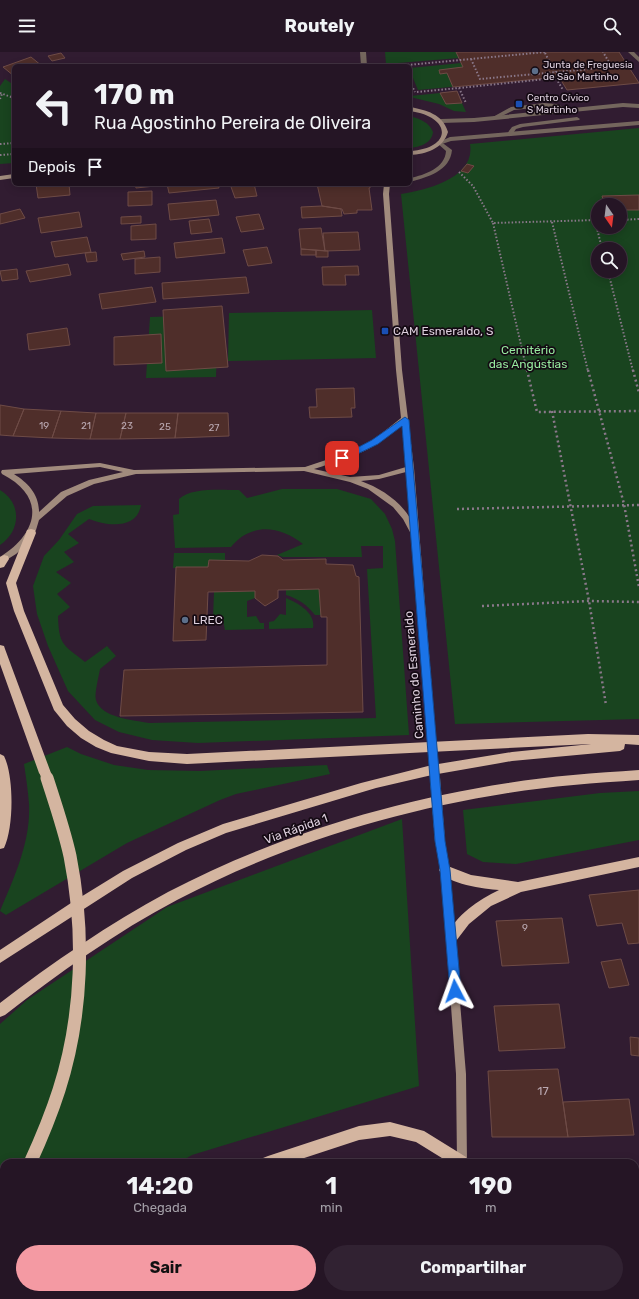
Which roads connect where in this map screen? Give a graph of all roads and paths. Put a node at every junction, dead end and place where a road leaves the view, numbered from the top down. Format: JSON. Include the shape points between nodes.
{"nodes":[{"id":1,"x":363,"y":52,"type":"edge"},
{"id":2,"x":545,"y":52,"type":"edge"},
{"id":3,"x":603,"y":52,"type":"edge"},
{"id":4,"x":630,"y":52,"type":"edge"},
{"id":5,"x":471,"y":59,"type":"junction"},
{"id":6,"x":639,"y":60,"type":"edge"},
{"id":7,"x":364,"y":64,"type":"edge"},
{"id":8,"x":412,"y":65,"type":"edge"},
{"id":9,"x":555,"y":72,"type":"junction"},
{"id":10,"x":412,"y":86,"type":"edge"},
{"id":11,"x":459,"y":88,"type":"junction"},
{"id":12,"x":564,"y":91,"type":"dead end"},
{"id":13,"x":415,"y":92,"type":"junction"},
{"id":14,"x":412,"y":93,"type":"edge"},
{"id":15,"x":1,"y":94,"type":"edge"},
{"id":16,"x":12,"y":97,"type":"edge"},
{"id":17,"x":0,"y":99,"type":"edge"},
{"id":18,"x":639,"y":106,"type":"edge"},
{"id":19,"x":468,"y":108,"type":"dead end"},
{"id":20,"x":412,"y":110,"type":"edge"},
{"id":21,"x":571,"y":111,"type":"junction"},
{"id":22,"x":494,"y":118,"type":"junction"},
{"id":23,"x":577,"y":119,"type":"dead end"},
{"id":24,"x":441,"y":121,"type":"junction"},
{"id":25,"x":638,"y":123,"type":"edge"},
{"id":26,"x":509,"y":135,"type":"junction"},
{"id":27,"x":441,"y":142,"type":"junction"},
{"id":28,"x":12,"y":143,"type":"edge"},
{"id":29,"x":0,"y":144,"type":"edge"},
{"id":30,"x":412,"y":153,"type":"edge"},
{"id":31,"x":12,"y":154,"type":"edge"},
{"id":32,"x":0,"y":155,"type":"edge"},
{"id":33,"x":453,"y":170,"type":"dead end"},
{"id":34,"x":12,"y":176,"type":"edge"},
{"id":35,"x":0,"y":178,"type":"edge"},
{"id":36,"x":412,"y":179,"type":"edge"},
{"id":37,"x":388,"y":186,"type":"edge"},
{"id":38,"x":639,"y":219,"type":"edge"},
{"id":39,"x":591,"y":220,"type":"edge"},
{"id":40,"x":627,"y":220,"type":"edge"},
{"id":41,"x":552,"y":222,"type":"junction"},
{"id":42,"x":493,"y":223,"type":"junction"},
{"id":43,"x":610,"y":278,"type":"edge"},
{"id":44,"x":639,"y":393,"type":"edge"},
{"id":45,"x":639,"y":410,"type":"edge"},
{"id":46,"x":598,"y":411,"type":"junction"},
{"id":47,"x":552,"y":412,"type":"junction"},
{"id":48,"x":405,"y":420,"type":"junction"},
{"id":49,"x":410,"y":468,"type":"junction"},
{"id":50,"x":304,"y":469,"type":"junction"},
{"id":51,"x":3,"y":471,"type":"edge"},
{"id":52,"x":136,"y":472,"type":"junction"},
{"id":53,"x":351,"y":480,"type":"junction"},
{"id":54,"x":624,"y":504,"type":"junction"},
{"id":55,"x":639,"y":505,"type":"edge"},
{"id":56,"x":571,"y":506,"type":"junction"},
{"id":57,"x":457,"y":509,"type":"dead end"},
{"id":58,"x":37,"y":518,"type":"junction"},
{"id":59,"x":31,"y":533,"type":"junction"},
{"id":60,"x":416,"y":536,"type":"junction"},
{"id":61,"x":1,"y":561,"type":"edge"},
{"id":62,"x":639,"y":588,"type":"edge"},
{"id":63,"x":589,"y":601,"type":"junction"},
{"id":64,"x":639,"y":602,"type":"edge"},
{"id":65,"x":482,"y":606,"type":"dead end"},
{"id":66,"x":0,"y":649,"type":"edge"},
{"id":67,"x":606,"y":705,"type":"dead end"},
{"id":68,"x":639,"y":740,"type":"edge"},
{"id":69,"x":639,"y":745,"type":"edge"},
{"id":70,"x":0,"y":759,"type":"edge"},
{"id":71,"x":639,"y":775,"type":"edge"},
{"id":72,"x":0,"y":844,"type":"edge"},
{"id":73,"x":639,"y":862,"type":"edge"},
{"id":74,"x":445,"y":870,"type":"junction"},
{"id":75,"x":519,"y":887,"type":"junction"},
{"id":76,"x":452,"y":937,"type":"junction"},
{"id":77,"x":0,"y":957,"type":"edge"},
{"id":78,"x":0,"y":1011,"type":"edge"},
{"id":79,"x":32,"y":1159,"type":"edge"},
{"id":80,"x":280,"y":1159,"type":"edge"},
{"id":81,"x":456,"y":1159,"type":"edge"},
{"id":82,"x":462,"y":1159,"type":"edge"}],
"edges":[{"from":1,"to":7,"type":"street"},
{"from":2,"to":5,"type":"path"},
{"from":2,"to":9,"type":"path"},
{"from":3,"to":9,"type":"path","via":[[612,67]]},
{"from":4,"to":6,"type":"street"},
{"from":5,"to":8,"type":"path"},
{"from":5,"to":9,"type":"path","via":[[480,79]]},
{"from":10,"to":13,"type":"path"},
{"from":11,"to":12,"type":"path","via":[[556,78]]},
{"from":11,"to":13,"type":"path"},
{"from":11,"to":19,"type":"path"},
{"from":13,"to":14,"type":"path"},
{"from":15,"to":16,"type":"path"},
{"from":15,"to":17,"type":"path"},
{"from":18,"to":21,"type":"street","via":[[623,105]]},
{"from":20,"to":24,"type":"main road","via":[[429,114]]},
{"from":21,"to":22,"type":"street"},
{"from":21,"to":22,"type":"street","via":[[554,105],[544,105],[514,108]]},
{"from":22,"to":24,"type":"street"},
{"from":23,"to":26,"type":"street","via":[[522,125],[514,128]]},
{"from":24,"to":27,"type":"main road","via":[[445,132]]},
{"from":25,"to":26,"type":"street"},
{"from":26,"to":27,"type":"street","via":[[450,139]]},
{"from":27,"to":30,"type":"main road","via":[[428,150]]},
{"from":27,"to":36,"type":"street","via":[[449,150],[447,159],[427,175]]},
{"from":28,"to":29,"type":"path"},
{"from":31,"to":32,"type":"path"},
{"from":33,"to":42,"type":"path","via":[[459,172],[473,186]]},
{"from":34,"to":35,"type":"main road"},
{"from":37,"to":48,"type":"main road","name":"Caminho do Esmeraldo","via":[[386,194]]},
{"from":38,"to":40,"type":"path"},
{"from":39,"to":41,"type":"path"},
{"from":41,"to":42,"type":"path"},
{"from":41,"to":46,"type":"path"},
{"from":42,"to":47,"type":"path","via":[[537,412]]},
{"from":43,"to":44,"type":"path"},
{"from":45,"to":46,"type":"path"},
{"from":46,"to":47,"type":"path"},
{"from":46,"to":54,"type":"path"},
{"from":47,"to":56,"type":"path"},
{"from":48,"to":49,"type":"main road","name":"Caminho do Esmeraldo"},
{"from":48,"to":50,"type":"main road","via":[[358,451]]},
{"from":49,"to":53,"type":"main road","via":[[379,477]]},
{"from":49,"to":60,"type":"main road","name":"Caminho do Esmeraldo"},
{"from":50,"to":52,"type":"main road"},
{"from":50,"to":53,"type":"main road"},
{"from":51,"to":52,"type":"main road","via":[[100,465]]},
{"from":51,"to":58,"type":"main road","via":[[14,476],[28,488],[36,502]]},
{"from":52,"to":58,"type":"main road","via":[[92,482],[64,494]]},
{"from":53,"to":60,"type":"main road","via":[[371,487],[396,505]]},
{"from":54,"to":55,"type":"path"},
{"from":54,"to":56,"type":"path"},
{"from":54,"to":62,"type":"path"},
{"from":56,"to":57,"type":"path"},
{"from":56,"to":63,"type":"path"},
{"from":58,"to":59,"type":"main road"},
{"from":59,"to":61,"type":"main road","via":[[20,547]]},
{"from":59,"to":68,"type":"highway","via":[[11,583],[19,611],[58,707],[80,732],[113,749],[131,755],[188,759],[505,742]]},
{"from":60,"to":74,"type":"main road","name":"Caminho do Esmeraldo","bridge":true,"via":[[440,841]]},
{"from":63,"to":64,"type":"path"},
{"from":63,"to":65,"type":"path"},
{"from":63,"to":67,"type":"path"},
{"from":66,"to":79,"type":"highway","bridge":true,"via":[[45,773],[70,856],[79,918],[80,976],[77,1015],[58,1096]]},
{"from":69,"to":77,"type":"highway","name":"Via Rápida 1","via":[[542,753],[406,775],[227,827],[140,867]]},
{"from":70,"to":72,"type":"highway","via":[[5,790]]},
{"from":71,"to":78,"type":"highway","name":"Via Rápida 1","via":[[515,787],[443,800],[380,815],[325,832],[217,875],[163,901],[98,941]]},
{"from":73,"to":75,"type":"highway"},
{"from":74,"to":75,"type":"highway","via":[[455,877]]},
{"from":74,"to":76,"type":"main road","name":"Caminho do Esmeraldo"},
{"from":75,"to":76,"type":"highway","via":[[486,902],[465,920]]},
{"from":76,"to":82,"type":"main road","name":"Caminho do Esmeraldo","via":[[461,1074]]},
{"from":80,"to":81,"type":"highway","via":[[359,1133],[390,1129],[419,1136]]}]}
